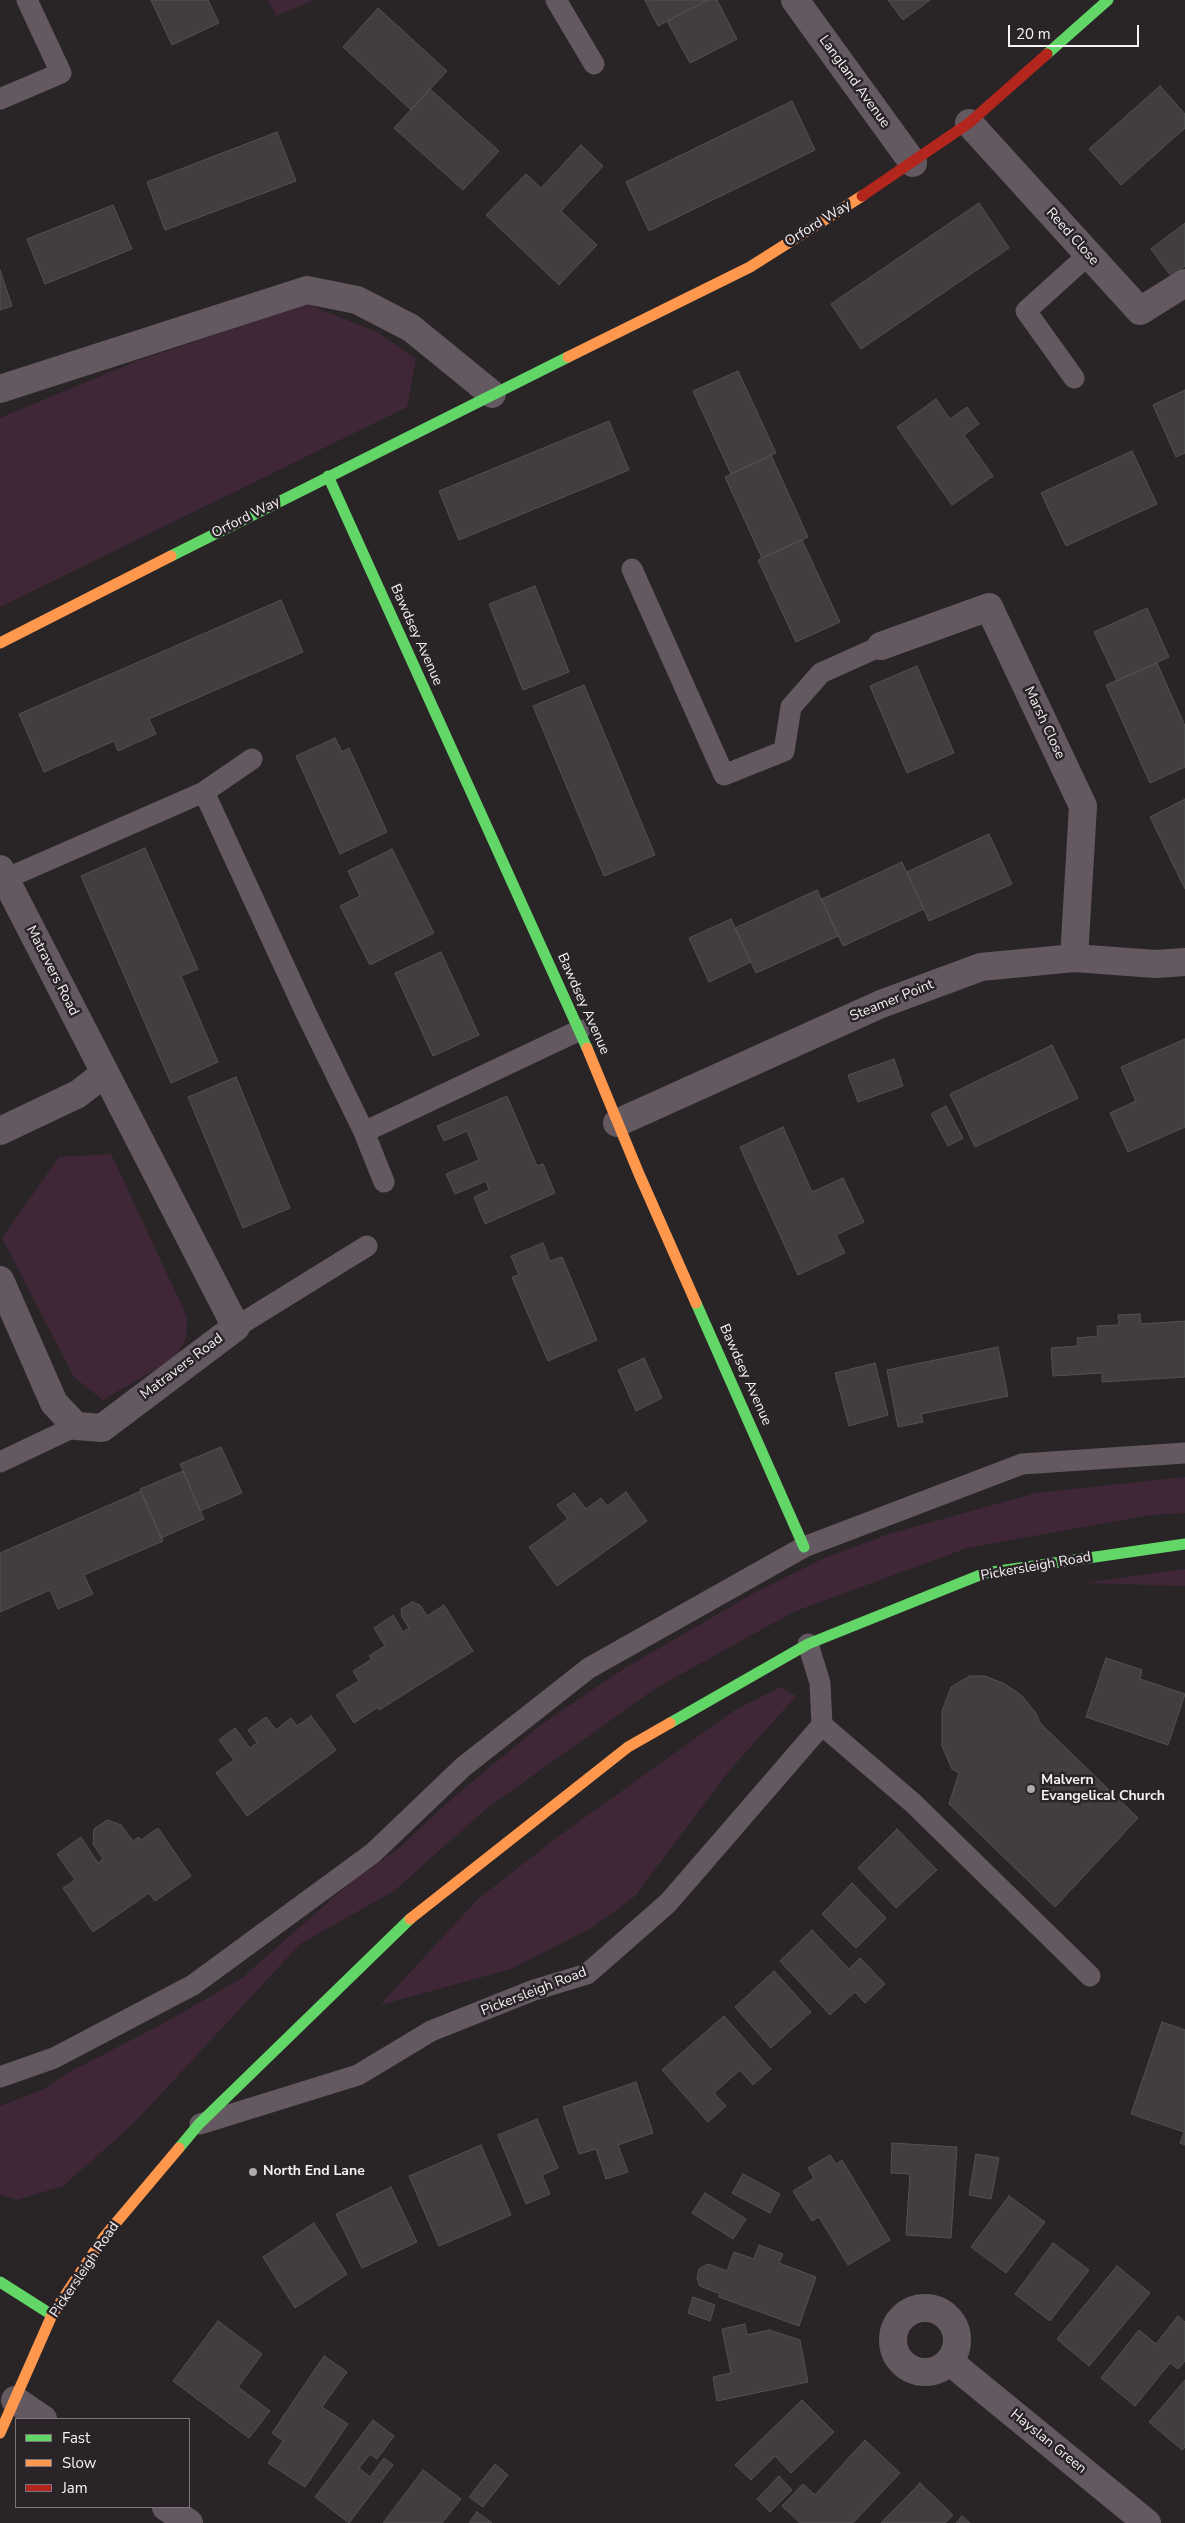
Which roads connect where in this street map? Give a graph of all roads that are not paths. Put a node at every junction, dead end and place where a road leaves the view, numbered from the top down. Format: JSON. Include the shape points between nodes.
{"nodes":[{"id":1,"x":27,"y":0,"type":"edge"},
{"id":2,"x":556,"y":0,"type":"edge"},
{"id":3,"x":795,"y":0,"type":"edge"},
{"id":4,"x":1108,"y":0,"type":"edge"},
{"id":5,"x":594,"y":64,"type":"dead end"},
{"id":6,"x":0,"y":99,"type":"edge"},
{"id":7,"x":969,"y":123,"type":"junction"},
{"id":8,"x":913,"y":163,"type":"junction"},
{"id":9,"x":1088,"y":255,"type":"junction"},
{"id":10,"x":1185,"y":283,"type":"edge"},
{"id":11,"x":1074,"y":378,"type":"dead end"},
{"id":12,"x":0,"y":389,"type":"edge"},
{"id":13,"x":492,"y":394,"type":"junction"},
{"id":14,"x":328,"y":476,"type":"junction"},
{"id":15,"x":632,"y":570,"type":"dead end"},
{"id":16,"x":0,"y":643,"type":"edge"},
{"id":17,"x":881,"y":646,"type":"joint"},
{"id":18,"x":252,"y":759,"type":"dead end"},
{"id":19,"x":204,"y":792,"type":"junction"},
{"id":20,"x":3,"y":874,"type":"edge"},
{"id":21,"x":1074,"y":958,"type":"junction"},
{"id":22,"x":1185,"y":962,"type":"edge"},
{"id":23,"x":580,"y":1030,"type":"junction"},
{"id":24,"x":105,"y":1073,"type":"junction"},
{"id":25,"x":617,"y":1123,"type":"junction"},
{"id":26,"x":0,"y":1131,"type":"edge"},
{"id":27,"x":364,"y":1132,"type":"junction"},
{"id":28,"x":384,"y":1182,"type":"dead end"},
{"id":29,"x":367,"y":1246,"type":"dead end"},
{"id":30,"x":0,"y":1280,"type":"edge"},
{"id":31,"x":236,"y":1327,"type":"junction"},
{"id":32,"x":76,"y":1426,"type":"junction"},
{"id":33,"x":1185,"y":1453,"type":"edge"},
{"id":34,"x":0,"y":1462,"type":"edge"},
{"id":35,"x":1185,"y":1544,"type":"edge"},
{"id":36,"x":804,"y":1546,"type":"junction"},
{"id":37,"x":808,"y":1644,"type":"junction"},
{"id":38,"x":822,"y":1725,"type":"junction"},
{"id":39,"x":1090,"y":1976,"type":"dead end"},
{"id":40,"x":0,"y":2077,"type":"edge"},
{"id":41,"x":199,"y":2124,"type":"junction"},
{"id":42,"x":0,"y":2282,"type":"edge"},
{"id":43,"x":52,"y":2315,"type":"junction"},
{"id":44,"x":950,"y":2362,"type":"dead end"},
{"id":45,"x":15,"y":2400,"type":"junction"},
{"id":46,"x":42,"y":2418,"type":"edge"},
{"id":47,"x":0,"y":2433,"type":"edge"},
{"id":48,"x":167,"y":2508,"type":"edge"},
{"id":49,"x":189,"y":2523,"type":"edge"},
{"id":50,"x":1147,"y":2523,"type":"edge"}],
"edges":[{"from":1,"to":6,"type":"lane","via":[[61,74]]},
{"from":2,"to":5,"type":"lane"},
{"from":3,"to":8,"type":"street","name":"Langland Avenue"},
{"from":4,"to":7,"type":"street","name":"Orford Way"},
{"from":7,"to":8,"type":"street","name":"Orford Way"},
{"from":7,"to":9,"type":"street","name":"Reed Close"},
{"from":8,"to":13,"type":"street","name":"Orford Way","via":[[750,267]]},
{"from":9,"to":10,"type":"street","name":"Reed Close","via":[[1140,311]]},
{"from":9,"to":11,"type":"lane","via":[[1026,311]]},
{"from":12,"to":13,"type":"street","via":[[307,290],[357,300],[411,328]]},
{"from":13,"to":14,"type":"street","name":"Orford Way"},
{"from":14,"to":16,"type":"street","name":"Orford Way"},
{"from":14,"to":23,"type":"street","name":"Bawdsey Avenue"},
{"from":15,"to":17,"type":"lane","via":[[724,775],[784,751],[791,707],[821,673]]},
{"from":17,"to":21,"type":"street","name":"Marsh Close","via":[[990,606],[1083,806]]},
{"from":18,"to":19,"type":"lane"},
{"from":19,"to":20,"type":"lane"},
{"from":19,"to":27,"type":"lane"},
{"from":20,"to":24,"type":"street","name":"Matravers Road"},
{"from":21,"to":22,"type":"street","name":"Steamer Point","via":[[1156,964]]},
{"from":21,"to":25,"type":"street","name":"Steamer Point","via":[[981,966],[881,1004]]},
{"from":23,"to":25,"type":"street","name":"Bawdsey Avenue"},
{"from":23,"to":27,"type":"lane"},
{"from":24,"to":26,"type":"street","via":[[78,1094]]},
{"from":24,"to":31,"type":"street","name":"Matravers Road"},
{"from":25,"to":36,"type":"street","name":"Bawdsey Avenue"},
{"from":27,"to":28,"type":"lane"},
{"from":29,"to":31,"type":"lane"},
{"from":30,"to":32,"type":"street","via":[[54,1403]]},
{"from":31,"to":32,"type":"street","name":"Matravers Road","via":[[102,1428]]},
{"from":32,"to":34,"type":"lane"},
{"from":33,"to":36,"type":"lane","via":[[1022,1464]]},
{"from":35,"to":37,"type":"street","name":"Pickersleigh Road","via":[[985,1574]]},
{"from":36,"to":40,"type":"lane","via":[[589,1668],[464,1767],[374,1853],[193,1985],[54,2058]]},
{"from":37,"to":38,"type":"lane","via":[[820,1683]]},
{"from":37,"to":41,"type":"street","name":"Pickersleigh Road","via":[[628,1747],[399,1928]]},
{"from":38,"to":39,"type":"lane","via":[[913,1803]]},
{"from":38,"to":41,"type":"lane","name":"Pickersleigh Road","via":[[668,1903],[587,1974],[534,1990],[431,2031],[358,2075]]},
{"from":41,"to":43,"type":"street","name":"Pickersleigh Road","via":[[104,2237]]},
{"from":42,"to":43,"type":"street"},
{"from":43,"to":45,"type":"street","name":"Pickersleigh Road"},
{"from":44,"to":50,"type":"street","name":"Hayslan Green"},
{"from":45,"to":46,"type":"street"},
{"from":45,"to":47,"type":"street","name":"Pickersleigh Road"},
{"from":48,"to":49,"type":"street"}]}
